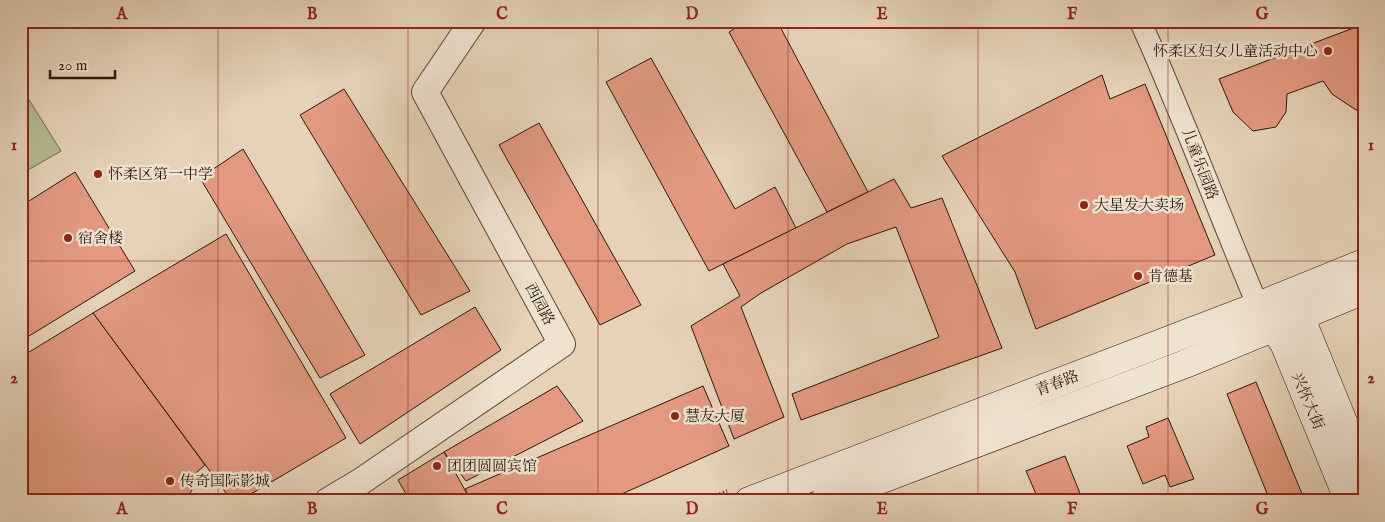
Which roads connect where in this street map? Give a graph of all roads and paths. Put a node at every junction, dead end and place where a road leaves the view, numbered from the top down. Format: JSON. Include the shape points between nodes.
{"nodes":[{"id":1,"x":473,"y":21,"type":"edge"},
{"id":2,"x":1140,"y":21,"type":"edge"},
{"id":3,"x":1364,"y":263,"type":"edge"},
{"id":4,"x":1364,"y":290,"type":"edge"},
{"id":5,"x":1295,"y":304,"type":"junction"},
{"id":6,"x":1265,"y":317,"type":"junction"},
{"id":7,"x":1364,"y":473,"type":"edge"},
{"id":8,"x":364,"y":491,"type":"edge"},
{"id":9,"x":328,"y":501,"type":"edge"},
{"id":10,"x":749,"y":501,"type":"edge"},
{"id":11,"x":824,"y":501,"type":"edge"},
{"id":12,"x":1349,"y":501,"type":"edge"}],
"edges":[{"from":1,"to":8,"type":"street","name":"西园路","via":[[425,92],[562,344]]},
{"from":2,"to":6,"type":"street","name":"儿童乐园路","via":[[1167,80],[1232,247]]},
{"from":3,"to":5,"type":"main road","name":"青春路"},
{"from":4,"to":5,"type":"main road","name":"青春路"},
{"from":5,"to":6,"type":"main road","name":"青春路"},
{"from":5,"to":7,"type":"main road","name":"兴怀大街"},
{"from":6,"to":10,"type":"main road","name":"青春路"},
{"from":6,"to":11,"type":"main road","name":"青春路","via":[[1184,364]]},
{"from":6,"to":12,"type":"main road","name":"兴怀大街","via":[[1284,343]]},
{"from":8,"to":9,"type":"street","name":"西园路"}]}
